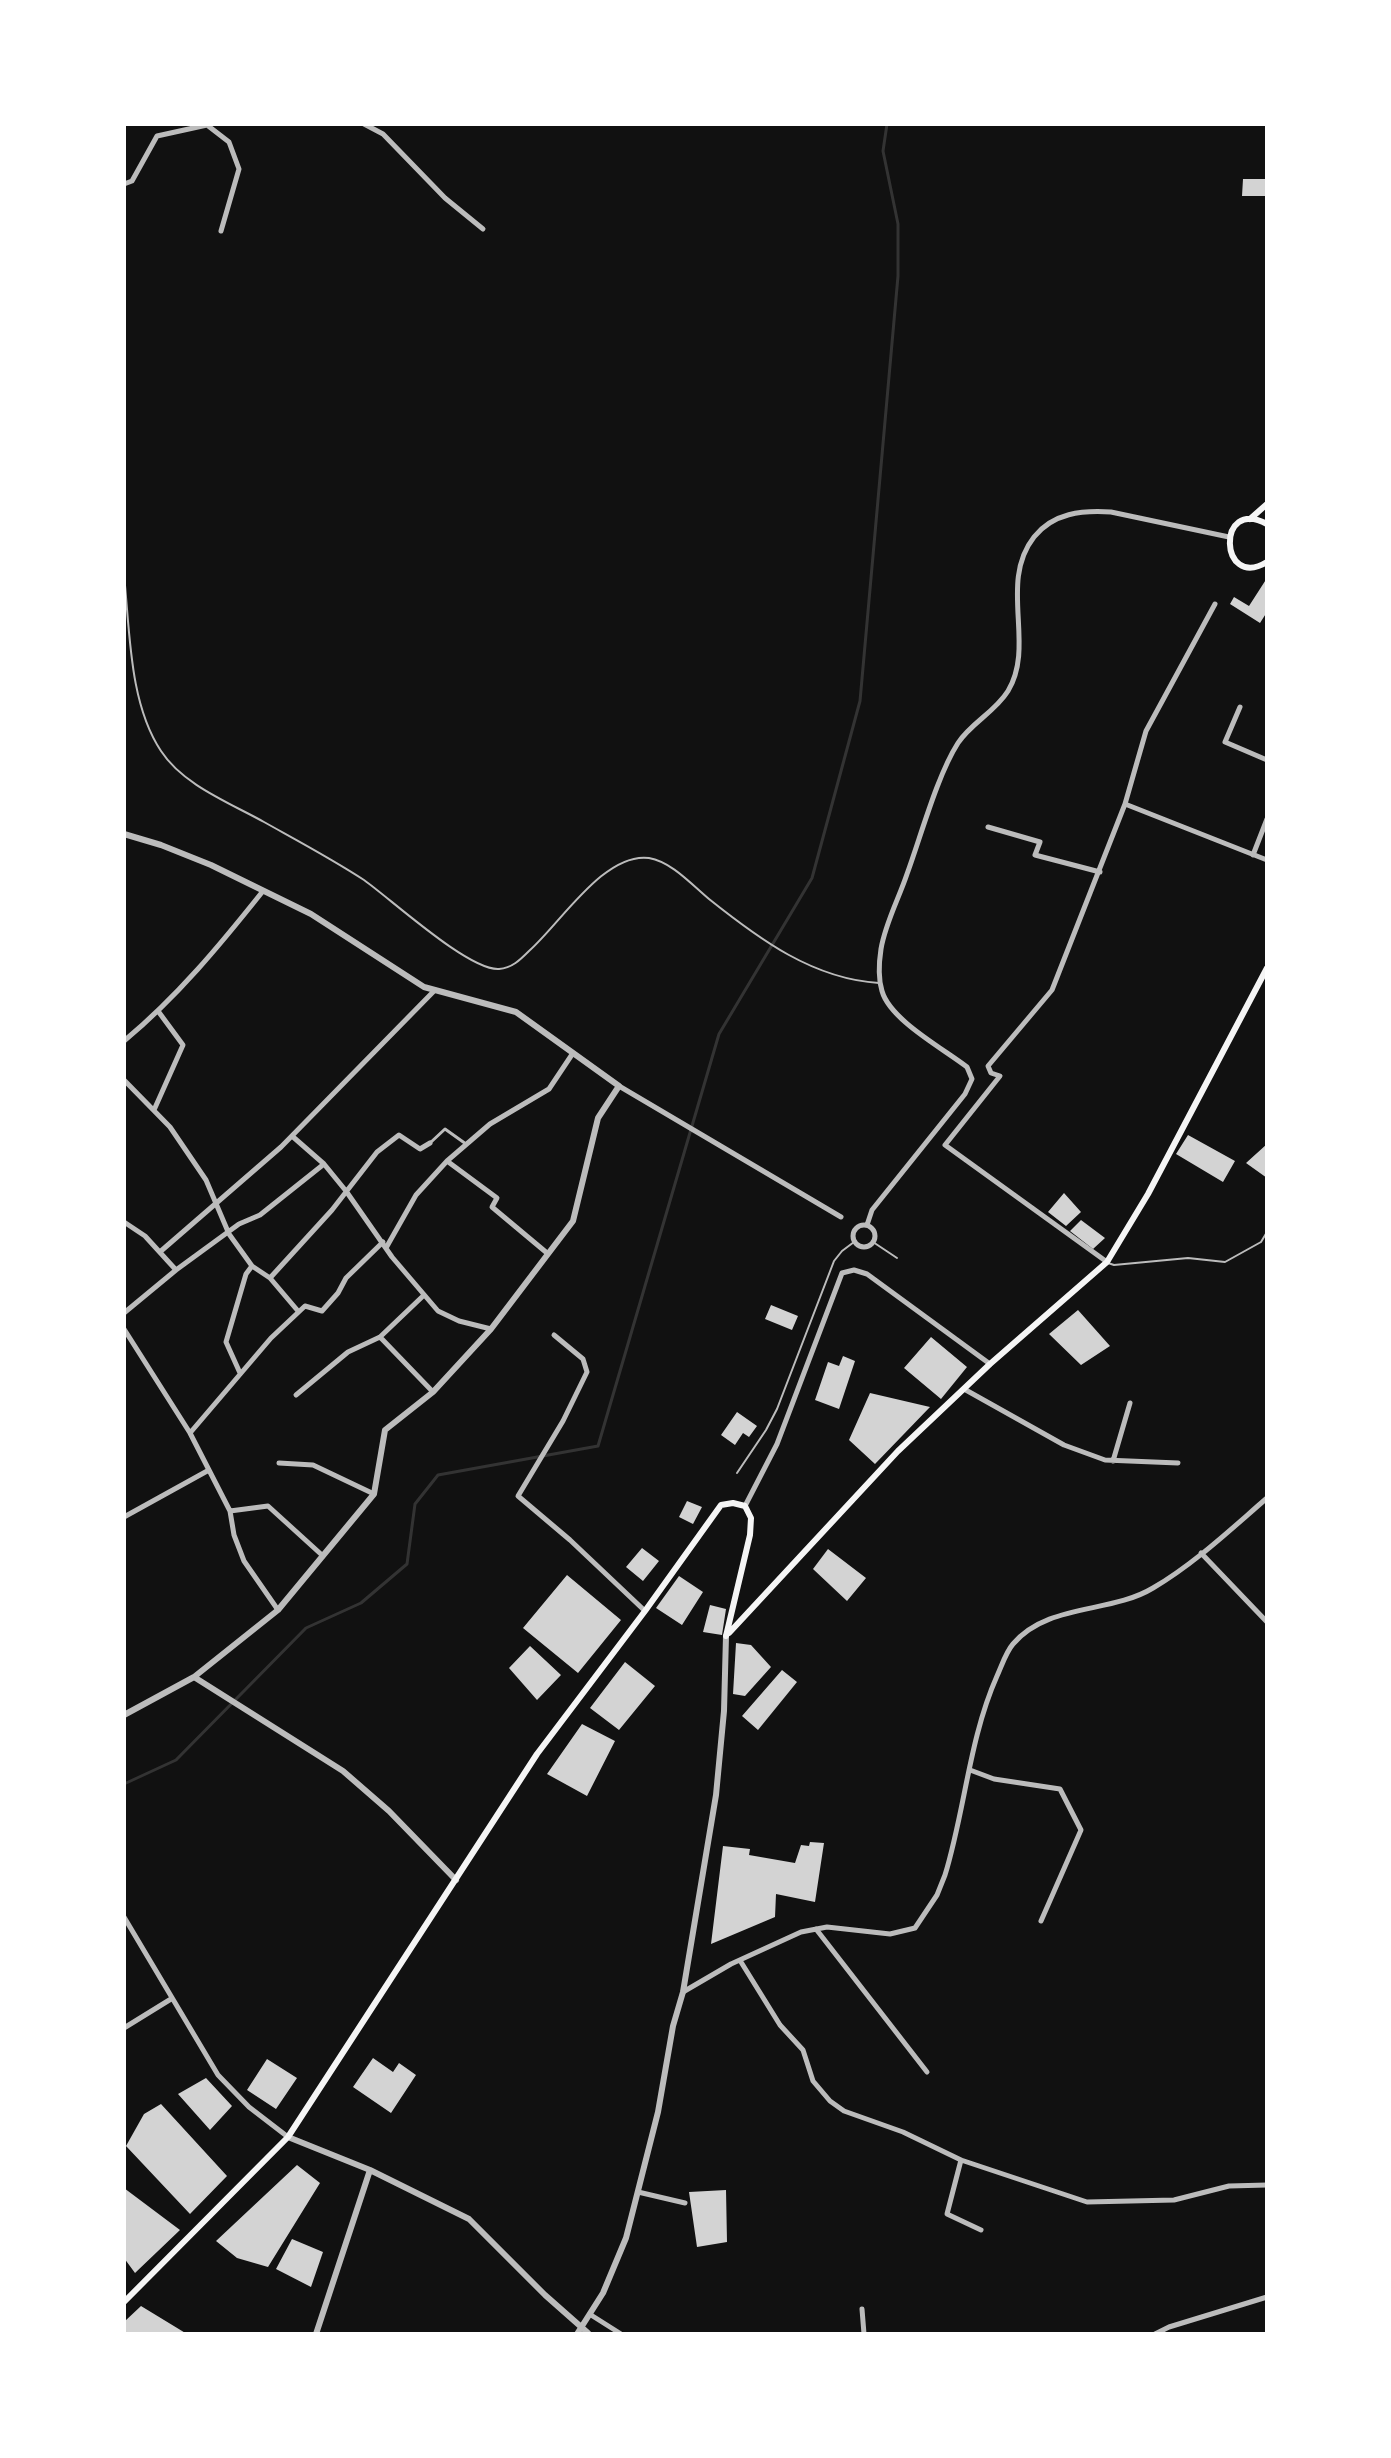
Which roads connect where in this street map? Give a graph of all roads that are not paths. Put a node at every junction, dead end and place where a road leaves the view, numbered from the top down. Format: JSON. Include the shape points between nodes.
{"nodes":[{"id":1,"x":207,"y":124,"type":"edge"},
{"id":2,"x":364,"y":124,"type":"edge"},
{"id":3,"x":124,"y":184,"type":"edge"},
{"id":4,"x":483,"y":229,"type":"dead end"},
{"id":5,"x":221,"y":231,"type":"dead end"},
{"id":6,"x":1267,"y":504,"type":"edge"},
{"id":7,"x":1250,"y":519,"type":"junction"},
{"id":8,"x":1267,"y":524,"type":"edge"},
{"id":9,"x":1229,"y":537,"type":"junction"},
{"id":10,"x":1267,"y":562,"type":"edge"},
{"id":11,"x":124,"y":575,"type":"edge"},
{"id":12,"x":1215,"y":604,"type":"dead end"},
{"id":13,"x":1240,"y":707,"type":"dead end"},
{"id":14,"x":1267,"y":760,"type":"edge"},
{"id":15,"x":1125,"y":804,"type":"junction"},
{"id":16,"x":1267,"y":819,"type":"edge"},
{"id":17,"x":988,"y":827,"type":"dead end"},
{"id":18,"x":124,"y":834,"type":"edge"},
{"id":19,"x":1253,"y":855,"type":"junction"},
{"id":20,"x":1267,"y":860,"type":"edge"},
{"id":21,"x":1100,"y":872,"type":"junction"},
{"id":22,"x":263,"y":891,"type":"junction"},
{"id":23,"x":1267,"y":968,"type":"edge"},
{"id":24,"x":880,"y":983,"type":"junction"},
{"id":25,"x":435,"y":990,"type":"junction"},
{"id":26,"x":158,"y":1011,"type":"junction"},
{"id":27,"x":124,"y":1041,"type":"edge"},
{"id":28,"x":573,"y":1053,"type":"junction"},
{"id":29,"x":124,"y":1080,"type":"edge"},
{"id":30,"x":619,"y":1086,"type":"junction"},
{"id":31,"x":154,"y":1110,"type":"junction"},
{"id":32,"x":292,"y":1136,"type":"junction"},
{"id":33,"x":430,"y":1143,"type":"joint"},
{"id":34,"x":466,"y":1144,"type":"junction"},
{"id":35,"x":447,"y":1161,"type":"junction"},
{"id":36,"x":324,"y":1164,"type":"junction"},
{"id":37,"x":346,"y":1191,"type":"junction"},
{"id":38,"x":217,"y":1204,"type":"junction"},
{"id":39,"x":841,"y":1217,"type":"dead end"},
{"id":40,"x":124,"y":1222,"type":"edge"},
{"id":41,"x":867,"y":1225,"type":"junction"},
{"id":42,"x":1267,"y":1232,"type":"edge"},
{"id":43,"x":229,"y":1234,"type":"junction"},
{"id":44,"x":854,"y":1242,"type":"junction"},
{"id":45,"x":873,"y":1242,"type":"junction"},
{"id":46,"x":385,"y":1245,"type":"junction"},
{"id":47,"x":161,"y":1251,"type":"junction"},
{"id":48,"x":547,"y":1253,"type":"junction"},
{"id":49,"x":897,"y":1258,"type":"dead end"},
{"id":50,"x":1107,"y":1262,"type":"junction"},
{"id":51,"x":252,"y":1266,"type":"junction"},
{"id":52,"x":176,"y":1270,"type":"junction"},
{"id":53,"x":270,"y":1278,"type":"junction"},
{"id":54,"x":423,"y":1296,"type":"junction"},
{"id":55,"x":298,"y":1311,"type":"junction"},
{"id":56,"x":124,"y":1313,"type":"edge"},
{"id":57,"x":124,"y":1329,"type":"edge"},
{"id":58,"x":491,"y":1329,"type":"junction"},
{"id":59,"x":554,"y":1335,"type":"dead end"},
{"id":60,"x":380,"y":1337,"type":"junction"},
{"id":61,"x":990,"y":1364,"type":"junction"},
{"id":62,"x":240,"y":1373,"type":"junction"},
{"id":63,"x":964,"y":1389,"type":"junction"},
{"id":64,"x":433,"y":1392,"type":"junction"},
{"id":65,"x":296,"y":1395,"type":"dead end"},
{"id":66,"x":1130,"y":1403,"type":"dead end"},
{"id":67,"x":190,"y":1433,"type":"junction"},
{"id":68,"x":1113,"y":1461,"type":"junction"},
{"id":69,"x":279,"y":1463,"type":"dead end"},
{"id":70,"x":1178,"y":1463,"type":"dead end"},
{"id":71,"x":209,"y":1470,"type":"junction"},
{"id":72,"x":737,"y":1473,"type":"dead end"},
{"id":73,"x":374,"y":1494,"type":"junction"},
{"id":74,"x":1267,"y":1498,"type":"edge"},
{"id":75,"x":745,"y":1506,"type":"junction"},
{"id":76,"x":230,"y":1511,"type":"junction"},
{"id":77,"x":124,"y":1517,"type":"edge"},
{"id":78,"x":1201,"y":1553,"type":"junction"},
{"id":79,"x":323,"y":1556,"type":"junction"},
{"id":80,"x":278,"y":1610,"type":"junction"},
{"id":81,"x":645,"y":1611,"type":"junction"},
{"id":82,"x":1267,"y":1622,"type":"edge"},
{"id":83,"x":726,"y":1636,"type":"junction"},
{"id":84,"x":194,"y":1677,"type":"junction"},
{"id":85,"x":124,"y":1715,"type":"edge"},
{"id":86,"x":970,"y":1770,"type":"junction"},
{"id":87,"x":456,"y":1880,"type":"junction"},
{"id":88,"x":124,"y":1917,"type":"edge"},
{"id":89,"x":1041,"y":1921,"type":"dead end"},
{"id":90,"x":815,"y":1928,"type":"junction"},
{"id":91,"x":741,"y":1962,"type":"junction"},
{"id":92,"x":683,"y":1992,"type":"junction"},
{"id":93,"x":171,"y":1999,"type":"junction"},
{"id":94,"x":124,"y":2028,"type":"edge"},
{"id":95,"x":927,"y":2072,"type":"dead end"},
{"id":96,"x":288,"y":2137,"type":"junction"},
{"id":97,"x":961,"y":2160,"type":"junction"},
{"id":98,"x":370,"y":2170,"type":"junction"},
{"id":99,"x":1267,"y":2185,"type":"edge"},
{"id":100,"x":638,"y":2192,"type":"junction"},
{"id":101,"x":685,"y":2203,"type":"dead end"},
{"id":102,"x":981,"y":2230,"type":"dead end"},
{"id":103,"x":1267,"y":2297,"type":"edge"},
{"id":104,"x":124,"y":2302,"type":"edge"},
{"id":105,"x":862,"y":2309,"type":"dead end"},
{"id":106,"x":591,"y":2315,"type":"junction"},
{"id":107,"x":579,"y":2331,"type":"edge"},
{"id":108,"x":316,"y":2334,"type":"edge"},
{"id":109,"x":588,"y":2334,"type":"edge"},
{"id":110,"x":621,"y":2334,"type":"edge"},
{"id":111,"x":864,"y":2334,"type":"edge"},
{"id":112,"x":1155,"y":2334,"type":"edge"}],
"edges":[{"from":1,"to":3,"type":"street","via":[[157,136],[132,181]]},
{"from":1,"to":5,"type":"street","via":[[229,142],[239,169]]},
{"from":2,"to":4,"type":"street","via":[[383,134]]},
{"from":6,"to":7,"type":"main road"},
{"from":7,"to":8,"type":"main road"},
{"from":7,"to":9,"type":"main road","via":[[1236,525]]},
{"from":9,"to":10,"type":"main road","via":[[1230,552],[1239,563],[1254,567]]},
{"from":9,"to":24,"type":"street","via":[[1091,510],[1057,518],[1032,539],[1016,588],[1013,680],[949,758],[881,945]]},
{"from":11,"to":24,"type":"lane","via":[[140,705],[162,753],[186,777],[361,878],[483,967],[514,965],[613,866],[650,858],[801,963],[833,976]]},
{"from":12,"to":15,"type":"street","via":[[1146,731]]},
{"from":13,"to":14,"type":"street","via":[[1225,742]]},
{"from":15,"to":19,"type":"street"},
{"from":15,"to":21,"type":"street"},
{"from":16,"to":19,"type":"street"},
{"from":17,"to":21,"type":"street","via":[[1040,842],[1035,855]]},
{"from":18,"to":22,"type":"street"},
{"from":19,"to":20,"type":"street"},
{"from":21,"to":50,"type":"street","via":[[1052,990],[988,1066],[1000,1076],[945,1145]]},
{"from":22,"to":25,"type":"street","via":[[311,914]]},
{"from":22,"to":26,"type":"street","via":[[212,956]]},
{"from":23,"to":50,"type":"main road"},
{"from":24,"to":41,"type":"street","via":[[893,1011],[967,1067],[972,1079],[872,1210]]},
{"from":25,"to":28,"type":"street","via":[[516,1012]]},
{"from":25,"to":32,"type":"street"},
{"from":26,"to":27,"type":"street"},
{"from":26,"to":31,"type":"street","via":[[183,1045]]},
{"from":28,"to":30,"type":"street"},
{"from":28,"to":34,"type":"street","via":[[549,1089]]},
{"from":29,"to":31,"type":"street"},
{"from":30,"to":39,"type":"street"},
{"from":30,"to":48,"type":"street","via":[[598,1118],[573,1221]]},
{"from":31,"to":38,"type":"street","via":[[206,1180]]},
{"from":32,"to":36,"type":"street"},
{"from":32,"to":38,"type":"street"},
{"from":33,"to":34,"type":"street","via":[[445,1129]]},
{"from":33,"to":37,"type":"street","via":[[420,1149],[399,1135],[377,1152]]},
{"from":34,"to":35,"type":"street"},
{"from":35,"to":46,"type":"street","via":[[416,1195]]},
{"from":35,"to":48,"type":"street","via":[[497,1198],[492,1207]]},
{"from":36,"to":37,"type":"street"},
{"from":36,"to":43,"type":"street"},
{"from":37,"to":46,"type":"street"},
{"from":37,"to":53,"type":"street"},
{"from":38,"to":43,"type":"street"},
{"from":38,"to":47,"type":"street"},
{"from":40,"to":47,"type":"street"},
{"from":41,"to":44,"type":"street","via":[[855,1229]]},
{"from":41,"to":45,"type":"street","via":[[874,1231]]},
{"from":42,"to":50,"type":"lane","via":[[1261,1242],[1225,1262]]},
{"from":43,"to":51,"type":"street"},
{"from":43,"to":52,"type":"street"},
{"from":44,"to":45,"type":"street","via":[[864,1247]]},
{"from":44,"to":72,"type":"lane","via":[[834,1261],[777,1409]]},
{"from":45,"to":49,"type":"lane"},
{"from":46,"to":54,"type":"street"},
{"from":46,"to":55,"type":"street","via":[[346,1278],[322,1311],[305,1306]]},
{"from":47,"to":52,"type":"street"},
{"from":48,"to":58,"type":"street"},
{"from":50,"to":61,"type":"main road"},
{"from":51,"to":53,"type":"street"},
{"from":51,"to":62,"type":"street","via":[[226,1342]]},
{"from":52,"to":56,"type":"street"},
{"from":53,"to":55,"type":"street"},
{"from":54,"to":58,"type":"street","via":[[438,1311]]},
{"from":54,"to":60,"type":"street"},
{"from":55,"to":62,"type":"street"},
{"from":57,"to":67,"type":"street"},
{"from":58,"to":64,"type":"street"},
{"from":59,"to":81,"type":"street","via":[[583,1359],[587,1372],[518,1496]]},
{"from":60,"to":64,"type":"street"},
{"from":60,"to":65,"type":"street","via":[[348,1352]]},
{"from":61,"to":63,"type":"main road"},
{"from":61,"to":75,"type":"street","via":[[867,1274],[842,1273],[777,1444]]},
{"from":62,"to":67,"type":"street"},
{"from":63,"to":68,"type":"street","via":[[1064,1445]]},
{"from":63,"to":83,"type":"main road","via":[[898,1451]]},
{"from":64,"to":73,"type":"street","via":[[385,1430]]},
{"from":66,"to":68,"type":"street"},
{"from":67,"to":71,"type":"street"},
{"from":68,"to":70,"type":"street"},
{"from":69,"to":73,"type":"street","via":[[313,1465]]},
{"from":71,"to":76,"type":"street"},
{"from":71,"to":77,"type":"street"},
{"from":73,"to":79,"type":"street"},
{"from":74,"to":78,"type":"street"},
{"from":75,"to":81,"type":"main road","via":[[721,1505]]},
{"from":75,"to":83,"type":"main road","via":[[750,1535]]},
{"from":76,"to":79,"type":"street","via":[[268,1506]]},
{"from":76,"to":80,"type":"street","via":[[244,1561]]},
{"from":78,"to":82,"type":"street"},
{"from":78,"to":86,"type":"street","via":[[1153,1588],[1066,1613],[1019,1638],[989,1694]]},
{"from":79,"to":80,"type":"street"},
{"from":80,"to":84,"type":"street"},
{"from":81,"to":87,"type":"main road","via":[[537,1754]]},
{"from":83,"to":92,"type":"street","via":[[716,1795]]},
{"from":84,"to":85,"type":"street"},
{"from":84,"to":87,"type":"street","via":[[343,1771]]},
{"from":86,"to":89,"type":"street","via":[[1060,1789],[1081,1830]]},
{"from":86,"to":90,"type":"street","via":[[945,1875],[915,1928],[890,1934]]},
{"from":87,"to":96,"type":"main road"},
{"from":88,"to":93,"type":"street"},
{"from":90,"to":91,"type":"street"},
{"from":90,"to":95,"type":"street"},
{"from":91,"to":92,"type":"street"},
{"from":91,"to":97,"type":"street","via":[[780,2025],[803,2050],[813,2081],[830,2101]]},
{"from":92,"to":100,"type":"street"},
{"from":93,"to":94,"type":"street"},
{"from":93,"to":96,"type":"street","via":[[218,2075]]},
{"from":96,"to":98,"type":"street"},
{"from":96,"to":104,"type":"main road"},
{"from":97,"to":99,"type":"street","via":[[1087,2202],[1174,2200],[1229,2186]]},
{"from":97,"to":102,"type":"street","via":[[947,2214]]},
{"from":98,"to":107,"type":"street","via":[[469,2219]]},
{"from":98,"to":108,"type":"street"},
{"from":100,"to":101,"type":"street"},
{"from":100,"to":106,"type":"street","via":[[626,2238]]},
{"from":103,"to":112,"type":"street"},
{"from":105,"to":111,"type":"street"},
{"from":106,"to":107,"type":"street"},
{"from":106,"to":109,"type":"street"},
{"from":106,"to":110,"type":"street"},
{"from":107,"to":109,"type":"street"}]}
